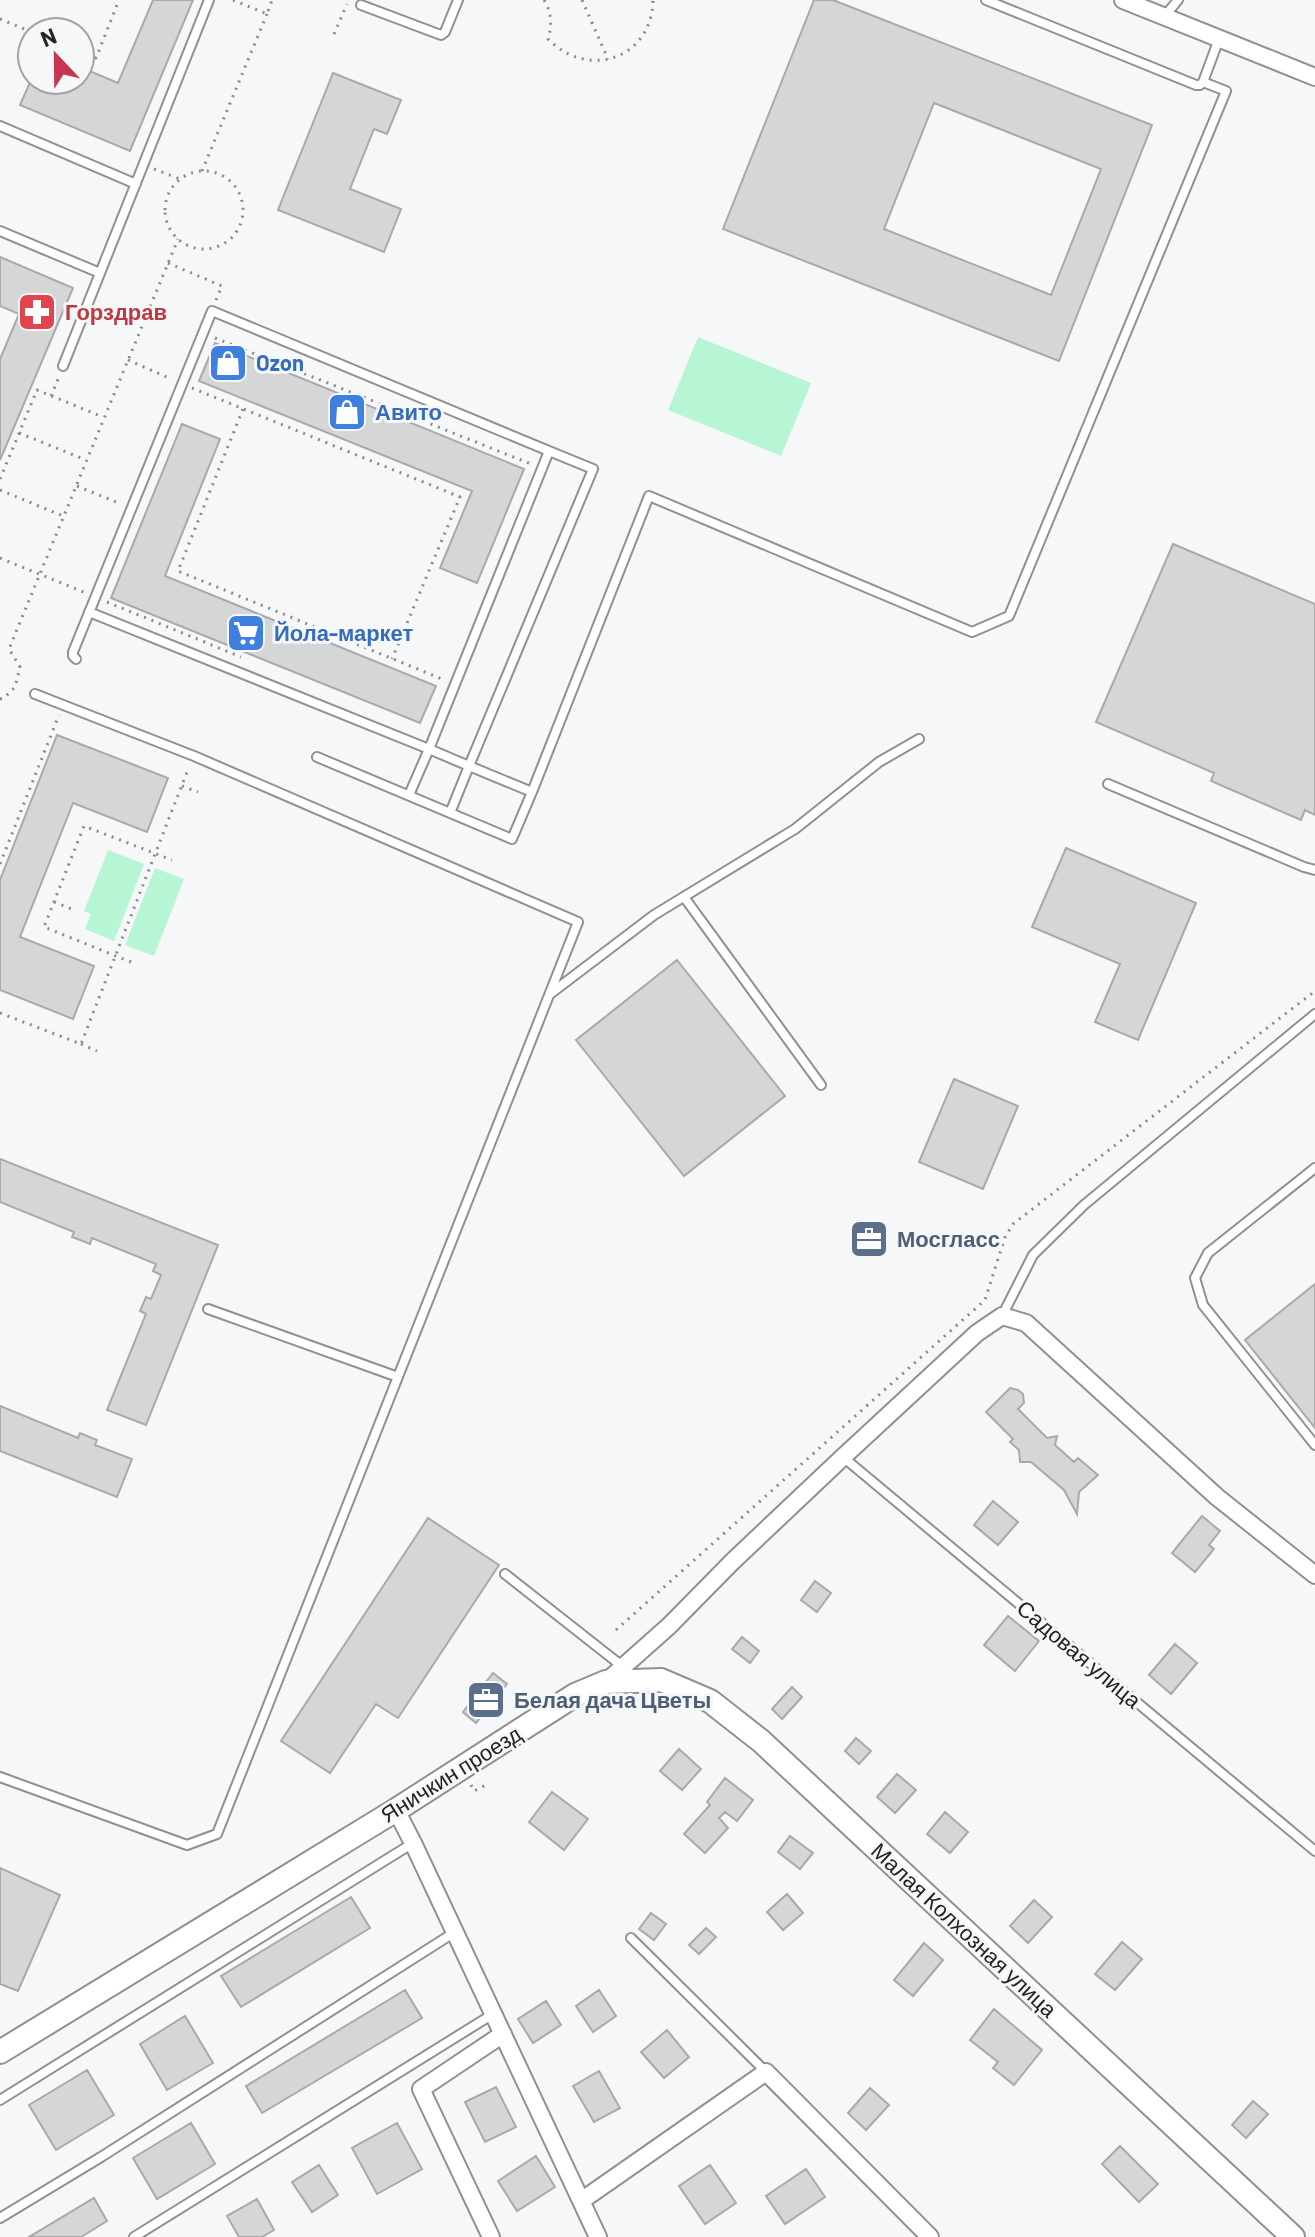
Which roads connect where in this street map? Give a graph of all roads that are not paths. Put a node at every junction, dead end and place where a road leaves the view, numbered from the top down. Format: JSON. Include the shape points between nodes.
{"nodes":[{"id":1,"x":209,"y":0,"type":"edge"},
{"id":2,"x":458,"y":0,"type":"edge"},
{"id":3,"x":986,"y":0,"type":"edge"},
{"id":4,"x":1123,"y":0,"type":"edge"},
{"id":5,"x":1135,"y":0,"type":"edge"},
{"id":6,"x":1178,"y":0,"type":"edge"},
{"id":7,"x":361,"y":5,"type":"dead end"},
{"id":8,"x":1164,"y":17,"type":"junction"},
{"id":9,"x":1219,"y":39,"type":"junction"},
{"id":10,"x":1315,"y":77,"type":"edge"},
{"id":11,"x":1203,"y":82,"type":"junction"},
{"id":12,"x":0,"y":126,"type":"edge"},
{"id":13,"x":136,"y":184,"type":"junction"},
{"id":14,"x":0,"y":231,"type":"edge"},
{"id":15,"x":100,"y":273,"type":"junction"},
{"id":16,"x":63,"y":366,"type":"road end"},
{"id":17,"x":549,"y":451,"type":"junction"},
{"id":18,"x":89,"y":612,"type":"junction"},
{"id":19,"x":76,"y":659,"type":"dead end"},
{"id":20,"x":35,"y":694,"type":"dead end"},
{"id":21,"x":919,"y":739,"type":"dead end"},
{"id":22,"x":429,"y":749,"type":"junction"},
{"id":23,"x":317,"y":757,"type":"dead end"},
{"id":24,"x":469,"y":766,"type":"junction"},
{"id":25,"x":1108,"y":784,"type":"dead end"},
{"id":26,"x":532,"y":792,"type":"junction"},
{"id":27,"x":409,"y":795,"type":"junction"},
{"id":28,"x":450,"y":813,"type":"junction"},
{"id":29,"x":1315,"y":870,"type":"edge"},
{"id":30,"x":684,"y":897,"type":"junction"},
{"id":31,"x":549,"y":994,"type":"junction"},
{"id":32,"x":1315,"y":1014,"type":"edge"},
{"id":33,"x":821,"y":1085,"type":"dead end"},
{"id":34,"x":1315,"y":1168,"type":"edge"},
{"id":35,"x":208,"y":1309,"type":"dead end"},
{"id":36,"x":1002,"y":1316,"type":"junction"},
{"id":37,"x":398,"y":1377,"type":"junction"},
{"id":38,"x":1315,"y":1445,"type":"edge"},
{"id":39,"x":843,"y":1457,"type":"junction"},
{"id":40,"x":505,"y":1574,"type":"dead end"},
{"id":41,"x":1315,"y":1575,"type":"edge"},
{"id":42,"x":623,"y":1667,"type":"junction"},
{"id":43,"x":606,"y":1682,"type":"junction"},
{"id":44,"x":0,"y":1777,"type":"edge"},
{"id":45,"x":396,"y":1810,"type":"junction"},
{"id":46,"x":413,"y":1843,"type":"junction"},
{"id":47,"x":1315,"y":1851,"type":"edge"},
{"id":48,"x":455,"y":1932,"type":"junction"},
{"id":49,"x":631,"y":1938,"type":"dead end"},
{"id":50,"x":493,"y":2014,"type":"junction"},
{"id":51,"x":503,"y":2034,"type":"junction"},
{"id":52,"x":0,"y":2052,"type":"edge"},
{"id":53,"x":766,"y":2072,"type":"junction"},
{"id":54,"x":0,"y":2100,"type":"edge"},
{"id":55,"x":581,"y":2201,"type":"junction"},
{"id":56,"x":0,"y":2218,"type":"edge"},
{"id":57,"x":134,"y":2237,"type":"edge"},
{"id":58,"x":491,"y":2237,"type":"edge"},
{"id":59,"x":598,"y":2237,"type":"edge"},
{"id":60,"x":930,"y":2237,"type":"edge"},
{"id":61,"x":1293,"y":2237,"type":"edge"}],
"edges":[{"from":1,"to":13,"type":"lane"},
{"from":2,"to":7,"type":"lane","via":[[441,35]]},
{"from":3,"to":11,"type":"lane","via":[[1196,85]]},
{"from":4,"to":8,"type":"street"},
{"from":5,"to":8,"type":"street"},
{"from":6,"to":8,"type":"lane"},
{"from":8,"to":9,"type":"street"},
{"from":9,"to":10,"type":"street"},
{"from":9,"to":11,"type":"lane"},
{"from":11,"to":26,"type":"lane","via":[[1226,91],[1009,616],[972,632],[649,496]]},
{"from":12,"to":13,"type":"lane"},
{"from":13,"to":15,"type":"lane"},
{"from":14,"to":15,"type":"lane"},
{"from":15,"to":16,"type":"lane"},
{"from":17,"to":18,"type":"lane","via":[[212,311]]},
{"from":17,"to":22,"type":"lane"},
{"from":17,"to":24,"type":"lane","via":[[593,469]]},
{"from":18,"to":19,"type":"lane","via":[[73,652]]},
{"from":18,"to":22,"type":"lane"},
{"from":20,"to":31,"type":"lane","via":[[194,756],[578,922]]},
{"from":21,"to":30,"type":"lane","via":[[879,762],[795,829]]},
{"from":22,"to":24,"type":"lane"},
{"from":22,"to":27,"type":"lane"},
{"from":23,"to":27,"type":"lane"},
{"from":24,"to":26,"type":"lane"},
{"from":24,"to":28,"type":"lane"},
{"from":25,"to":29,"type":"lane"},
{"from":26,"to":28,"type":"lane","via":[[512,839]]},
{"from":27,"to":28,"type":"lane"},
{"from":30,"to":31,"type":"lane"},
{"from":30,"to":33,"type":"lane"},
{"from":31,"to":37,"type":"lane"},
{"from":32,"to":36,"type":"lane","via":[[1084,1205],[1033,1255]]},
{"from":34,"to":38,"type":"lane","via":[[1208,1253],[1195,1278],[1203,1305]]},
{"from":35,"to":37,"type":"lane"},
{"from":36,"to":39,"type":"street","name":"Яничкин проезд"},
{"from":36,"to":41,"type":"street","via":[[1026,1323],[1217,1497]]},
{"from":37,"to":44,"type":"lane","via":[[217,1834],[187,1845]]},
{"from":39,"to":42,"type":"street","name":"Яничкин проезд"},
{"from":39,"to":47,"type":"lane","name":"Садовая улица"},
{"from":40,"to":42,"type":"lane"},
{"from":42,"to":43,"type":"street","name":"Яничкин проезд"},
{"from":43,"to":45,"type":"street","name":"Яничкин проезд","via":[[575,1695]]},
{"from":43,"to":61,"type":"street","name":"Малая Колхозная улица","via":[[661,1680],[710,1701],[761,1741]]},
{"from":45,"to":46,"type":"street"},
{"from":45,"to":52,"type":"street","name":"Яничкин проезд"},
{"from":46,"to":48,"type":"street"},
{"from":46,"to":54,"type":"lane"},
{"from":48,"to":50,"type":"street"},
{"from":48,"to":56,"type":"lane"},
{"from":49,"to":53,"type":"lane"},
{"from":50,"to":51,"type":"street"},
{"from":50,"to":57,"type":"lane"},
{"from":51,"to":55,"type":"street"},
{"from":51,"to":58,"type":"street","via":[[421,2089]]},
{"from":53,"to":55,"type":"street"},
{"from":53,"to":60,"type":"street"},
{"from":55,"to":59,"type":"street"}]}
